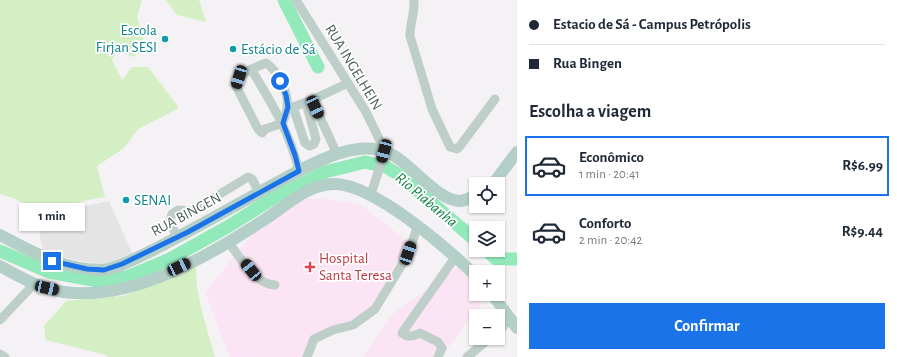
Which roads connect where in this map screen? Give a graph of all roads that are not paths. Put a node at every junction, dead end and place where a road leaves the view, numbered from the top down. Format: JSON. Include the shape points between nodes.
{"nodes":[{"id":1,"x":296,"y":0,"type":"edge"},
{"id":2,"x":414,"y":0,"type":"edge"},
{"id":3,"x":251,"y":69,"type":"junction"},
{"id":4,"x":348,"y":83,"type":"junction"},
{"id":5,"x":495,"y":99,"type":"dead end"},
{"id":6,"x":309,"y":102,"type":"junction"},
{"id":7,"x":290,"y":107,"type":"junction"},
{"id":8,"x":283,"y":123,"type":"junction"},
{"id":9,"x":384,"y":151,"type":"junction"},
{"id":10,"x":517,"y":152,"type":"edge"},
{"id":11,"x":337,"y":154,"type":"junction"},
{"id":12,"x":299,"y":171,"type":"junction"},
{"id":13,"x":498,"y":177,"type":"edge"},
{"id":14,"x":259,"y":192,"type":"junction"},
{"id":15,"x":371,"y":194,"type":"junction"},
{"id":16,"x":469,"y":198,"type":"edge"},
{"id":17,"x":417,"y":227,"type":"junction"},
{"id":18,"x":0,"y":235,"type":"edge"},
{"id":19,"x":177,"y":238,"type":"junction"},
{"id":20,"x":229,"y":242,"type":"junction"},
{"id":21,"x":456,"y":256,"type":"junction"},
{"id":22,"x":0,"y":266,"type":"edge"},
{"id":23,"x":469,"y":269,"type":"edge"},
{"id":24,"x":34,"y":284,"type":"junction"},
{"id":25,"x":275,"y":285,"type":"dead end"},
{"id":26,"x":497,"y":301,"type":"edge"},
{"id":27,"x":510,"y":317,"type":"junction"},
{"id":28,"x":0,"y":320,"type":"edge"},
{"id":29,"x":505,"y":324,"type":"edge"},
{"id":30,"x":517,"y":328,"type":"edge"},
{"id":31,"x":482,"y":345,"type":"edge"},
{"id":32,"x":0,"y":354,"type":"edge"},
{"id":33,"x":5,"y":357,"type":"edge"},
{"id":34,"x":307,"y":357,"type":"edge"},
{"id":35,"x":438,"y":357,"type":"edge"},
{"id":36,"x":467,"y":357,"type":"edge"}],
"edges":[{"from":1,"to":4,"type":"street","name":"RUA INGELHEIN"},
{"from":2,"to":5,"type":"street","via":[[410,36],[432,109],[450,147],[457,149],[460,146]]},
{"from":3,"to":7,"type":"street","via":[[266,62],[273,68]]},
{"from":3,"to":8,"type":"street"},
{"from":3,"to":8,"type":"street","via":[[239,77],[236,86],[258,129],[262,133],[265,129]]},
{"from":4,"to":6,"type":"street"},
{"from":4,"to":9,"type":"street","name":"RUA INGELHEIN","via":[[366,112]]},
{"from":6,"to":7,"type":"street"},
{"from":6,"to":7,"type":"street","via":[[316,139],[314,144],[309,146],[305,143]]},
{"from":6,"to":11,"type":"street"},
{"from":7,"to":8,"type":"street"},
{"from":8,"to":12,"type":"street"},
{"from":9,"to":11,"type":"main road","name":"RUA BINGEN","via":[[370,148]]},
{"from":9,"to":15,"type":"street"},
{"from":9,"to":16,"type":"main road","via":[[402,161],[443,195],[452,200]]},
{"from":10,"to":13,"type":"main road"},
{"from":11,"to":12,"type":"main road","name":"RUA BINGEN"},
{"from":12,"to":14,"type":"main road","name":"RUA BINGEN"},
{"from":14,"to":19,"type":"main road","name":"RUA BINGEN"},
{"from":14,"to":19,"type":"street","via":[[252,179],[248,178],[192,211],[178,210],[172,214],[170,220]]},
{"from":15,"to":17,"type":"main road"},
{"from":15,"to":20,"type":"main road","via":[[338,184],[316,186]]},
{"from":17,"to":21,"type":"main road"},
{"from":17,"to":34,"type":"street","via":[[408,253],[375,309],[353,325],[333,330],[314,339]]},
{"from":18,"to":19,"type":"main road","name":"RUA BINGEN","via":[[60,264],[104,270],[133,260]]},
{"from":20,"to":24,"type":"main road","via":[[179,267],[119,290],[90,294],[64,292]]},
{"from":20,"to":25,"type":"street","via":[[259,280],[268,285]]},
{"from":21,"to":23,"type":"main road"},
{"from":21,"to":35,"type":"street","via":[[402,333],[407,337],[420,333],[438,342],[442,348]]},
{"from":22,"to":24,"type":"main road"},
{"from":24,"to":28,"type":"street"},
{"from":26,"to":27,"type":"main road"},
{"from":27,"to":29,"type":"street"},
{"from":27,"to":30,"type":"main road"},
{"from":31,"to":36,"type":"street"},
{"from":32,"to":33,"type":"street"}]}
